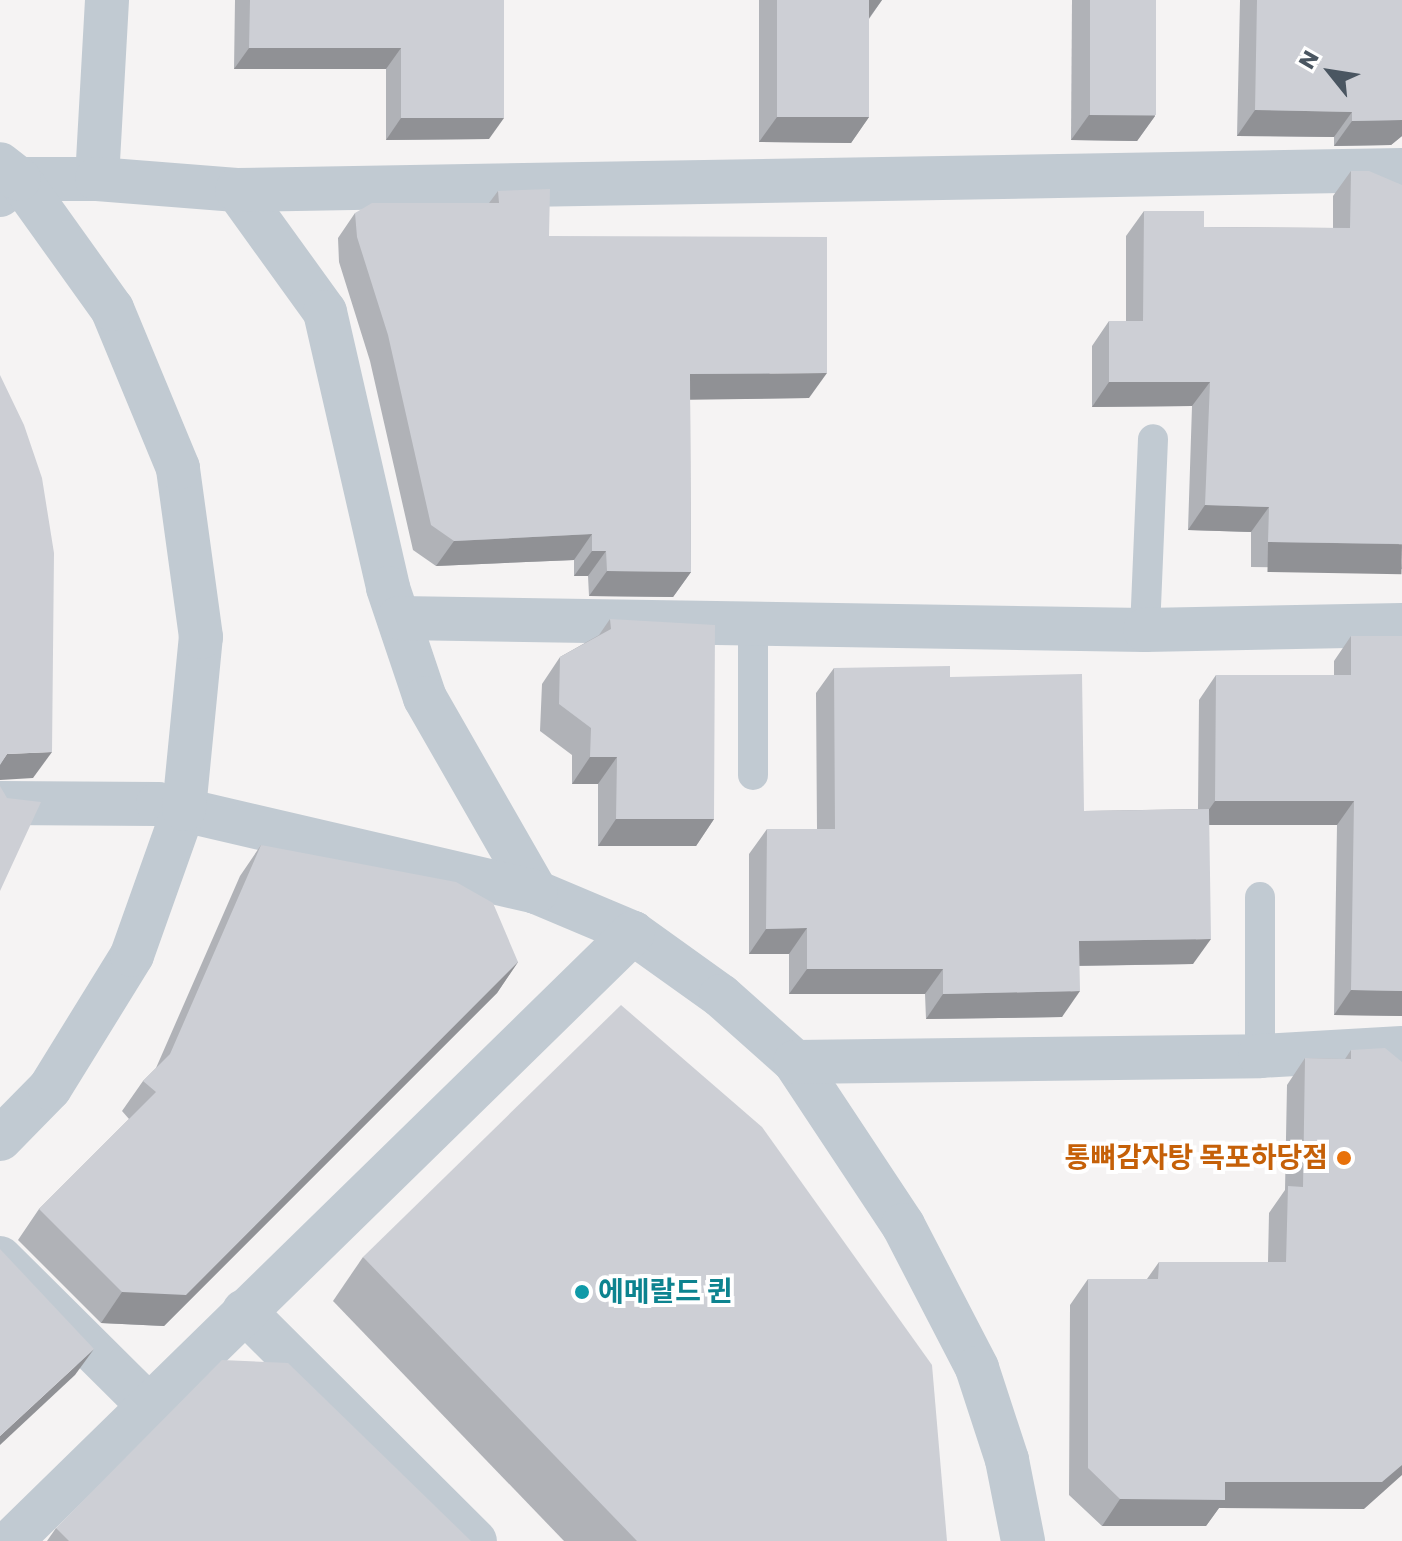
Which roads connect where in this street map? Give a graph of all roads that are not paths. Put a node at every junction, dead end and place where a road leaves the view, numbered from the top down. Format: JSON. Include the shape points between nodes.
{"nodes":[{"id":1,"x":107,"y":0,"type":"edge"},
{"id":2,"x":1402,"y":170,"type":"edge"},
{"id":3,"x":6,"y":179,"type":"edge"},
{"id":4,"x":97,"y":179,"type":"junction"},
{"id":5,"x":237,"y":190,"type":"junction"},
{"id":6,"x":1153,"y":439,"type":"dead end"},
{"id":7,"x":399,"y":618,"type":"junction"},
{"id":8,"x":753,"y":623,"type":"junction"},
{"id":9,"x":1402,"y":625,"type":"edge"},
{"id":10,"x":1145,"y":630,"type":"junction"},
{"id":11,"x":753,"y":775,"type":"dead end"},
{"id":12,"x":0,"y":803,"type":"edge"},
{"id":13,"x":184,"y":809,"type":"junction"},
{"id":14,"x":536,"y":892,"type":"junction"},
{"id":15,"x":1260,"y":897,"type":"dead end"},
{"id":16,"x":633,"y":933,"type":"junction"},
{"id":17,"x":1402,"y":1048,"type":"edge"},
{"id":18,"x":1260,"y":1056,"type":"junction"},
{"id":19,"x":795,"y":1062,"type":"junction"},
{"id":20,"x":0,"y":1139,"type":"edge"},
{"id":21,"x":0,"y":1258,"type":"edge"},
{"id":22,"x":244,"y":1311,"type":"junction"},
{"id":23,"x":147,"y":1404,"type":"junction"},
{"id":24,"x":11,"y":1541,"type":"edge"},
{"id":25,"x":475,"y":1541,"type":"edge"},
{"id":26,"x":1023,"y":1541,"type":"edge"}],
"edges":[{"from":1,"to":4,"type":"street"},
{"from":2,"to":5,"type":"street"},
{"from":3,"to":4,"type":"street"},
{"from":3,"to":13,"type":"street","via":[[112,309],[178,468],[201,637]]},
{"from":4,"to":5,"type":"street"},
{"from":5,"to":7,"type":"street","via":[[325,312]]},
{"from":6,"to":10,"type":"lane"},
{"from":7,"to":8,"type":"street"},
{"from":7,"to":14,"type":"street","via":[[425,698]]},
{"from":8,"to":10,"type":"street"},
{"from":8,"to":11,"type":"lane"},
{"from":9,"to":10,"type":"street"},
{"from":12,"to":13,"type":"street"},
{"from":13,"to":14,"type":"street"},
{"from":13,"to":20,"type":"street","via":[[132,955],[50,1088]]},
{"from":14,"to":16,"type":"street"},
{"from":15,"to":18,"type":"lane"},
{"from":16,"to":19,"type":"street","via":[[721,996]]},
{"from":16,"to":22,"type":"street"},
{"from":17,"to":18,"type":"street"},
{"from":18,"to":19,"type":"street"},
{"from":19,"to":26,"type":"street","via":[[903,1225],[977,1368],[1007,1460]]},
{"from":21,"to":23,"type":"street"},
{"from":22,"to":23,"type":"street"},
{"from":22,"to":25,"type":"street"},
{"from":23,"to":24,"type":"street"}]}
